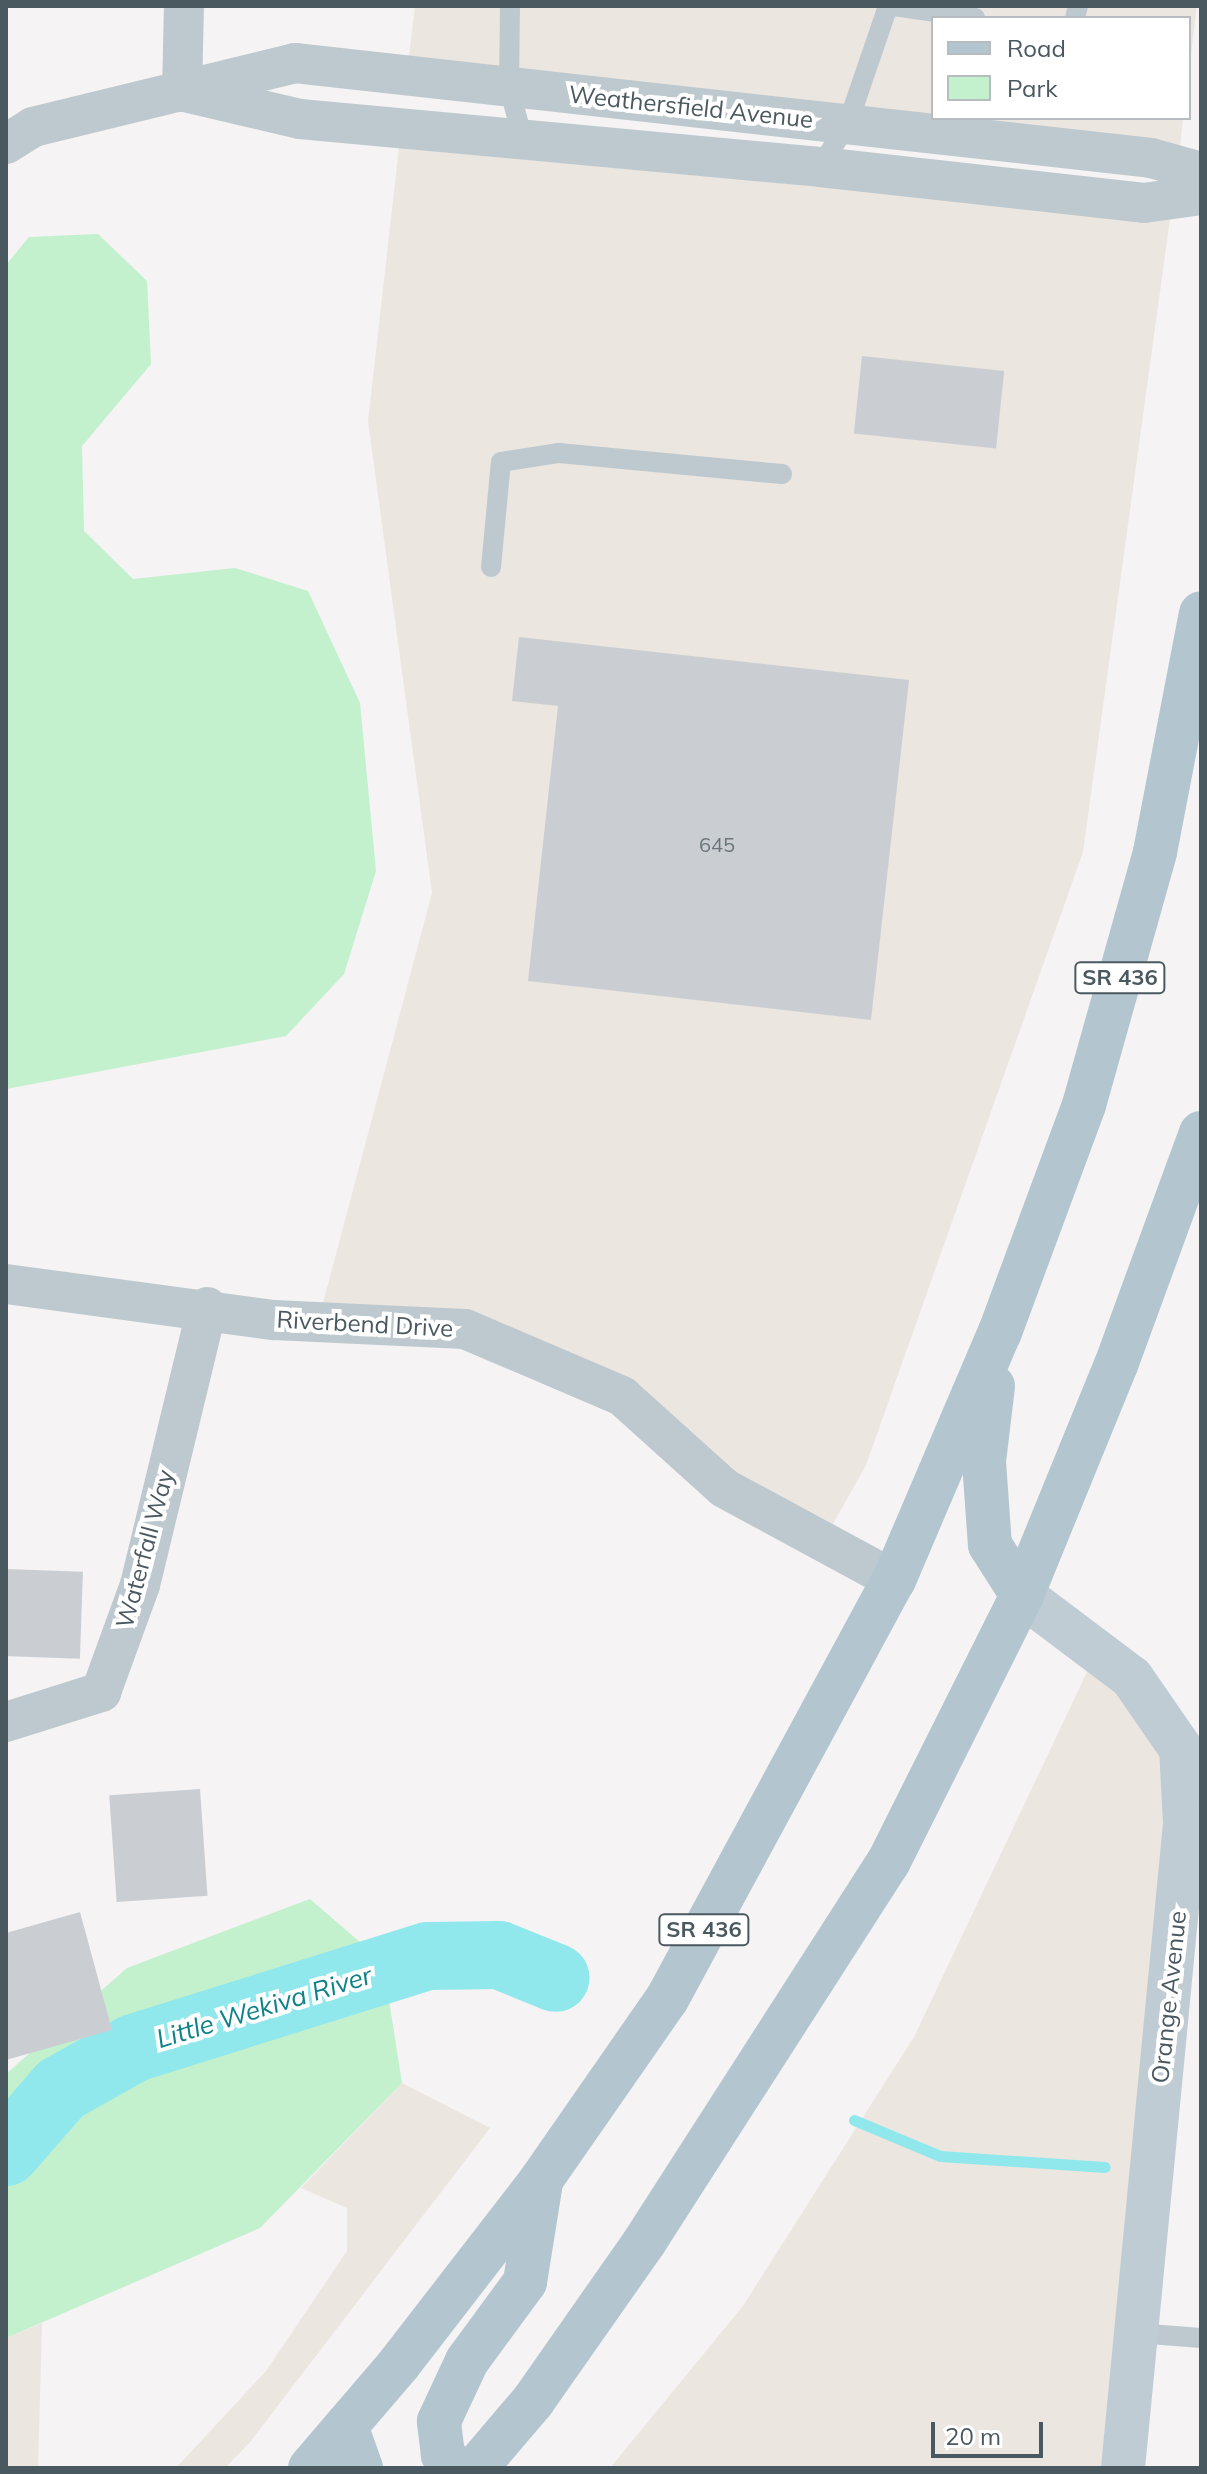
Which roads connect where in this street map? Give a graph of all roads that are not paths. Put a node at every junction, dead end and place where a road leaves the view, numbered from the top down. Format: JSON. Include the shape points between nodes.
{"nodes":[{"id":1,"x":184,"y":6,"type":"edge"},
{"id":2,"x":510,"y":6,"type":"edge"},
{"id":3,"x":891,"y":6,"type":"edge"},
{"id":4,"x":961,"y":16,"type":"edge"},
{"id":5,"x":509,"y":87,"type":"junction"},
{"id":6,"x":182,"y":92,"type":"junction"},
{"id":7,"x":848,"y":123,"type":"junction"},
{"id":8,"x":523,"y":140,"type":"junction"},
{"id":9,"x":6,"y":144,"type":"edge"},
{"id":10,"x":820,"y":167,"type":"junction"},
{"id":11,"x":1201,"y":172,"type":"edge"},
{"id":12,"x":1201,"y":195,"type":"edge"},
{"id":13,"x":782,"y":474,"type":"dead end"},
{"id":14,"x":491,"y":567,"type":"dead end"},
{"id":15,"x":1201,"y":613,"type":"edge"},
{"id":16,"x":1201,"y":1133,"type":"edge"},
{"id":17,"x":6,"y":1284,"type":"edge"},
{"id":18,"x":207,"y":1307,"type":"junction"},
{"id":19,"x":1000,"y":1332,"type":"junction"},
{"id":20,"x":894,"y":1580,"type":"junction"},
{"id":21,"x":1022,"y":1595,"type":"junction"},
{"id":22,"x":6,"y":1722,"type":"edge"},
{"id":23,"x":541,"y":2180,"type":"junction"},
{"id":24,"x":1136,"y":2333,"type":"junction"},
{"id":25,"x":1201,"y":2338,"type":"edge"},
{"id":26,"x":346,"y":2426,"type":"junction"},
{"id":27,"x":310,"y":2468,"type":"edge"},
{"id":28,"x":361,"y":2468,"type":"edge"},
{"id":29,"x":455,"y":2468,"type":"edge"},
{"id":30,"x":476,"y":2468,"type":"edge"},
{"id":31,"x":1123,"y":2468,"type":"edge"}],
"edges":[{"from":1,"to":6,"type":"street"},
{"from":2,"to":5,"type":"lane"},
{"from":3,"to":4,"type":"lane"},
{"from":3,"to":7,"type":"lane"},
{"from":5,"to":6,"type":"street","name":"Weathersfield Avenue","via":[[295,63]]},
{"from":5,"to":7,"type":"street","name":"Weathersfield Avenue"},
{"from":5,"to":8,"type":"lane"},
{"from":6,"to":8,"type":"street","name":"Weathersfield Avenue","via":[[300,119]]},
{"from":6,"to":9,"type":"street","name":"Weathersfield Avenue","via":[[33,127]]},
{"from":7,"to":10,"type":"lane"},
{"from":7,"to":11,"type":"street","name":"Weathersfield Avenue","via":[[1151,158]]},
{"from":8,"to":10,"type":"street","name":"Weathersfield Avenue"},
{"from":10,"to":12,"type":"street","name":"Weathersfield Avenue","via":[[1144,203]]},
{"from":13,"to":14,"type":"lane","via":[[559,453],[501,462]]},
{"from":15,"to":19,"type":"main road","number":"SR 436","via":[[1155,852],[1084,1105]]},
{"from":16,"to":21,"type":"main road","via":[[1116,1365]]},
{"from":17,"to":18,"type":"street","name":"Riverbend Drive"},
{"from":18,"to":20,"type":"street","name":"Riverbend Drive","via":[[274,1320],[465,1329],[622,1396],[724,1488]]},
{"from":18,"to":22,"type":"street","name":"Waterfall Way","via":[[140,1585],[101,1692]]},
{"from":19,"to":20,"type":"main road","number":"SR 436"},
{"from":19,"to":21,"type":"main road","via":[[984,1462],[990,1545]]},
{"from":20,"to":23,"type":"main road","number":"SR 436","via":[[667,1999]]},
{"from":21,"to":24,"type":"main road","name":"Orange Avenue","via":[[1132,1678],[1181,1749],[1185,1824]]},
{"from":21,"to":30,"type":"main road","via":[[888,1863],[619,2278],[533,2401]]},
{"from":23,"to":26,"type":"main road","number":"SR 436"},
{"from":23,"to":29,"type":"main road","via":[[525,2282],[467,2361],[439,2421],[443,2455]]},
{"from":24,"to":25,"type":"lane"},
{"from":24,"to":31,"type":"main road","name":"Orange Avenue"},
{"from":26,"to":27,"type":"main road","number":"SR 436"},
{"from":26,"to":28,"type":"main road"}]}
